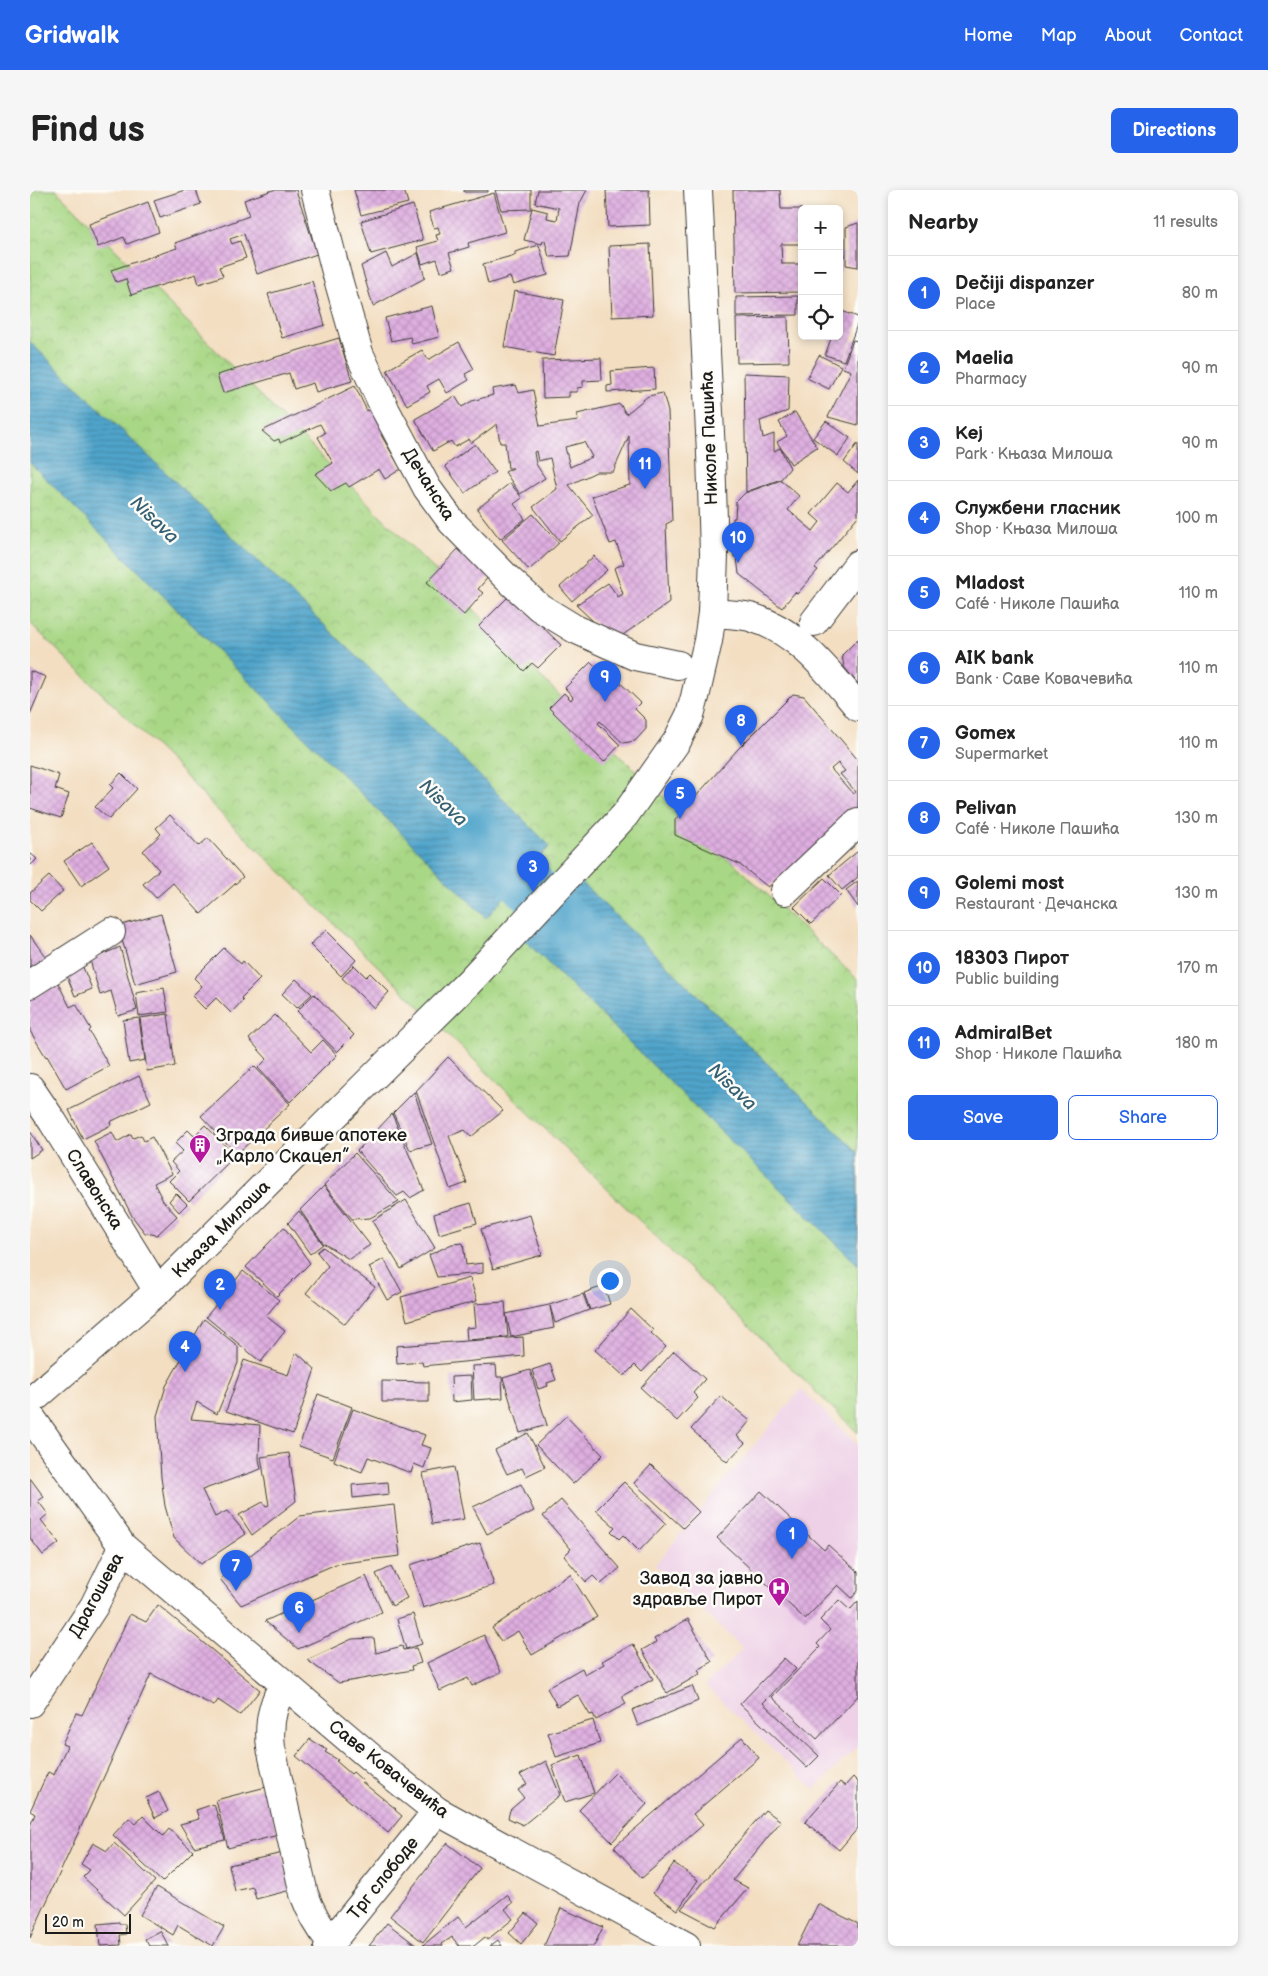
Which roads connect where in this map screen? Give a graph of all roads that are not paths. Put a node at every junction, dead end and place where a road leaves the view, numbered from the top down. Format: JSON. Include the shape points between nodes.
{"nodes":[{"id":1,"x":315,"y":190,"type":"edge"},
{"id":2,"x":698,"y":190,"type":"edge"},
{"id":3,"x":858,"y":564,"type":"edge"},
{"id":4,"x":712,"y":613,"type":"junction"},
{"id":5,"x":814,"y":622,"type":"dead end"},
{"id":6,"x":678,"y":665,"type":"dead end"},
{"id":7,"x":858,"y":707,"type":"edge"},
{"id":8,"x":625,"y":815,"type":"joint"},
{"id":9,"x":858,"y":822,"type":"edge"},
{"id":10,"x":786,"y":891,"type":"dead end"},
{"id":11,"x":111,"y":932,"type":"dead end"},
{"id":12,"x":30,"y":984,"type":"edge"},
{"id":13,"x":30,"y":1088,"type":"edge"},
{"id":14,"x":158,"y":1292,"type":"junction"},
{"id":15,"x":30,"y":1402,"type":"edge"},
{"id":16,"x":30,"y":1416,"type":"edge"},
{"id":17,"x":123,"y":1547,"type":"junction"},
{"id":18,"x":284,"y":1684,"type":"junction"},
{"id":19,"x":30,"y":1703,"type":"edge"},
{"id":20,"x":437,"y":1811,"type":"junction"},
{"id":21,"x":330,"y":1944,"type":"edge"},
{"id":22,"x":686,"y":1946,"type":"edge"}],
"edges":[{"from":1,"to":6,"type":"street","name":"Дечанска","via":[[359,353],[427,488],[452,522],[539,607],[575,630],[635,656]]},
{"from":2,"to":4,"type":"street","name":"Николе Пашића","via":[[713,544]]},
{"from":3,"to":5,"type":"street"},
{"from":4,"to":7,"type":"street","via":[[749,617],[785,633],[819,660]]},
{"from":4,"to":8,"type":"street","name":"Николе Пашића","via":[[690,715],[677,741]]},
{"from":8,"to":14,"type":"street","name":"Књаза Милоша","via":[[468,983]]},
{"from":9,"to":10,"type":"street"},
{"from":11,"to":12,"type":"street"},
{"from":13,"to":14,"type":"street","name":"Славонска"},
{"from":14,"to":15,"type":"street","name":"Књаза Милоша"},
{"from":16,"to":17,"type":"street","name":"Драгошева"},
{"from":17,"to":18,"type":"street","name":"Саве Ковачевића"},
{"from":17,"to":19,"type":"street","name":"Драгошева","via":[[94,1606]]},
{"from":18,"to":20,"type":"street","name":"Саве Ковачевића"},
{"from":18,"to":21,"type":"street","via":[[272,1710],[271,1748],[304,1894],[318,1927]]},
{"from":20,"to":21,"type":"street","name":"Трг слободе"},
{"from":20,"to":22,"type":"street","name":"Саве Ковачевића"}]}
